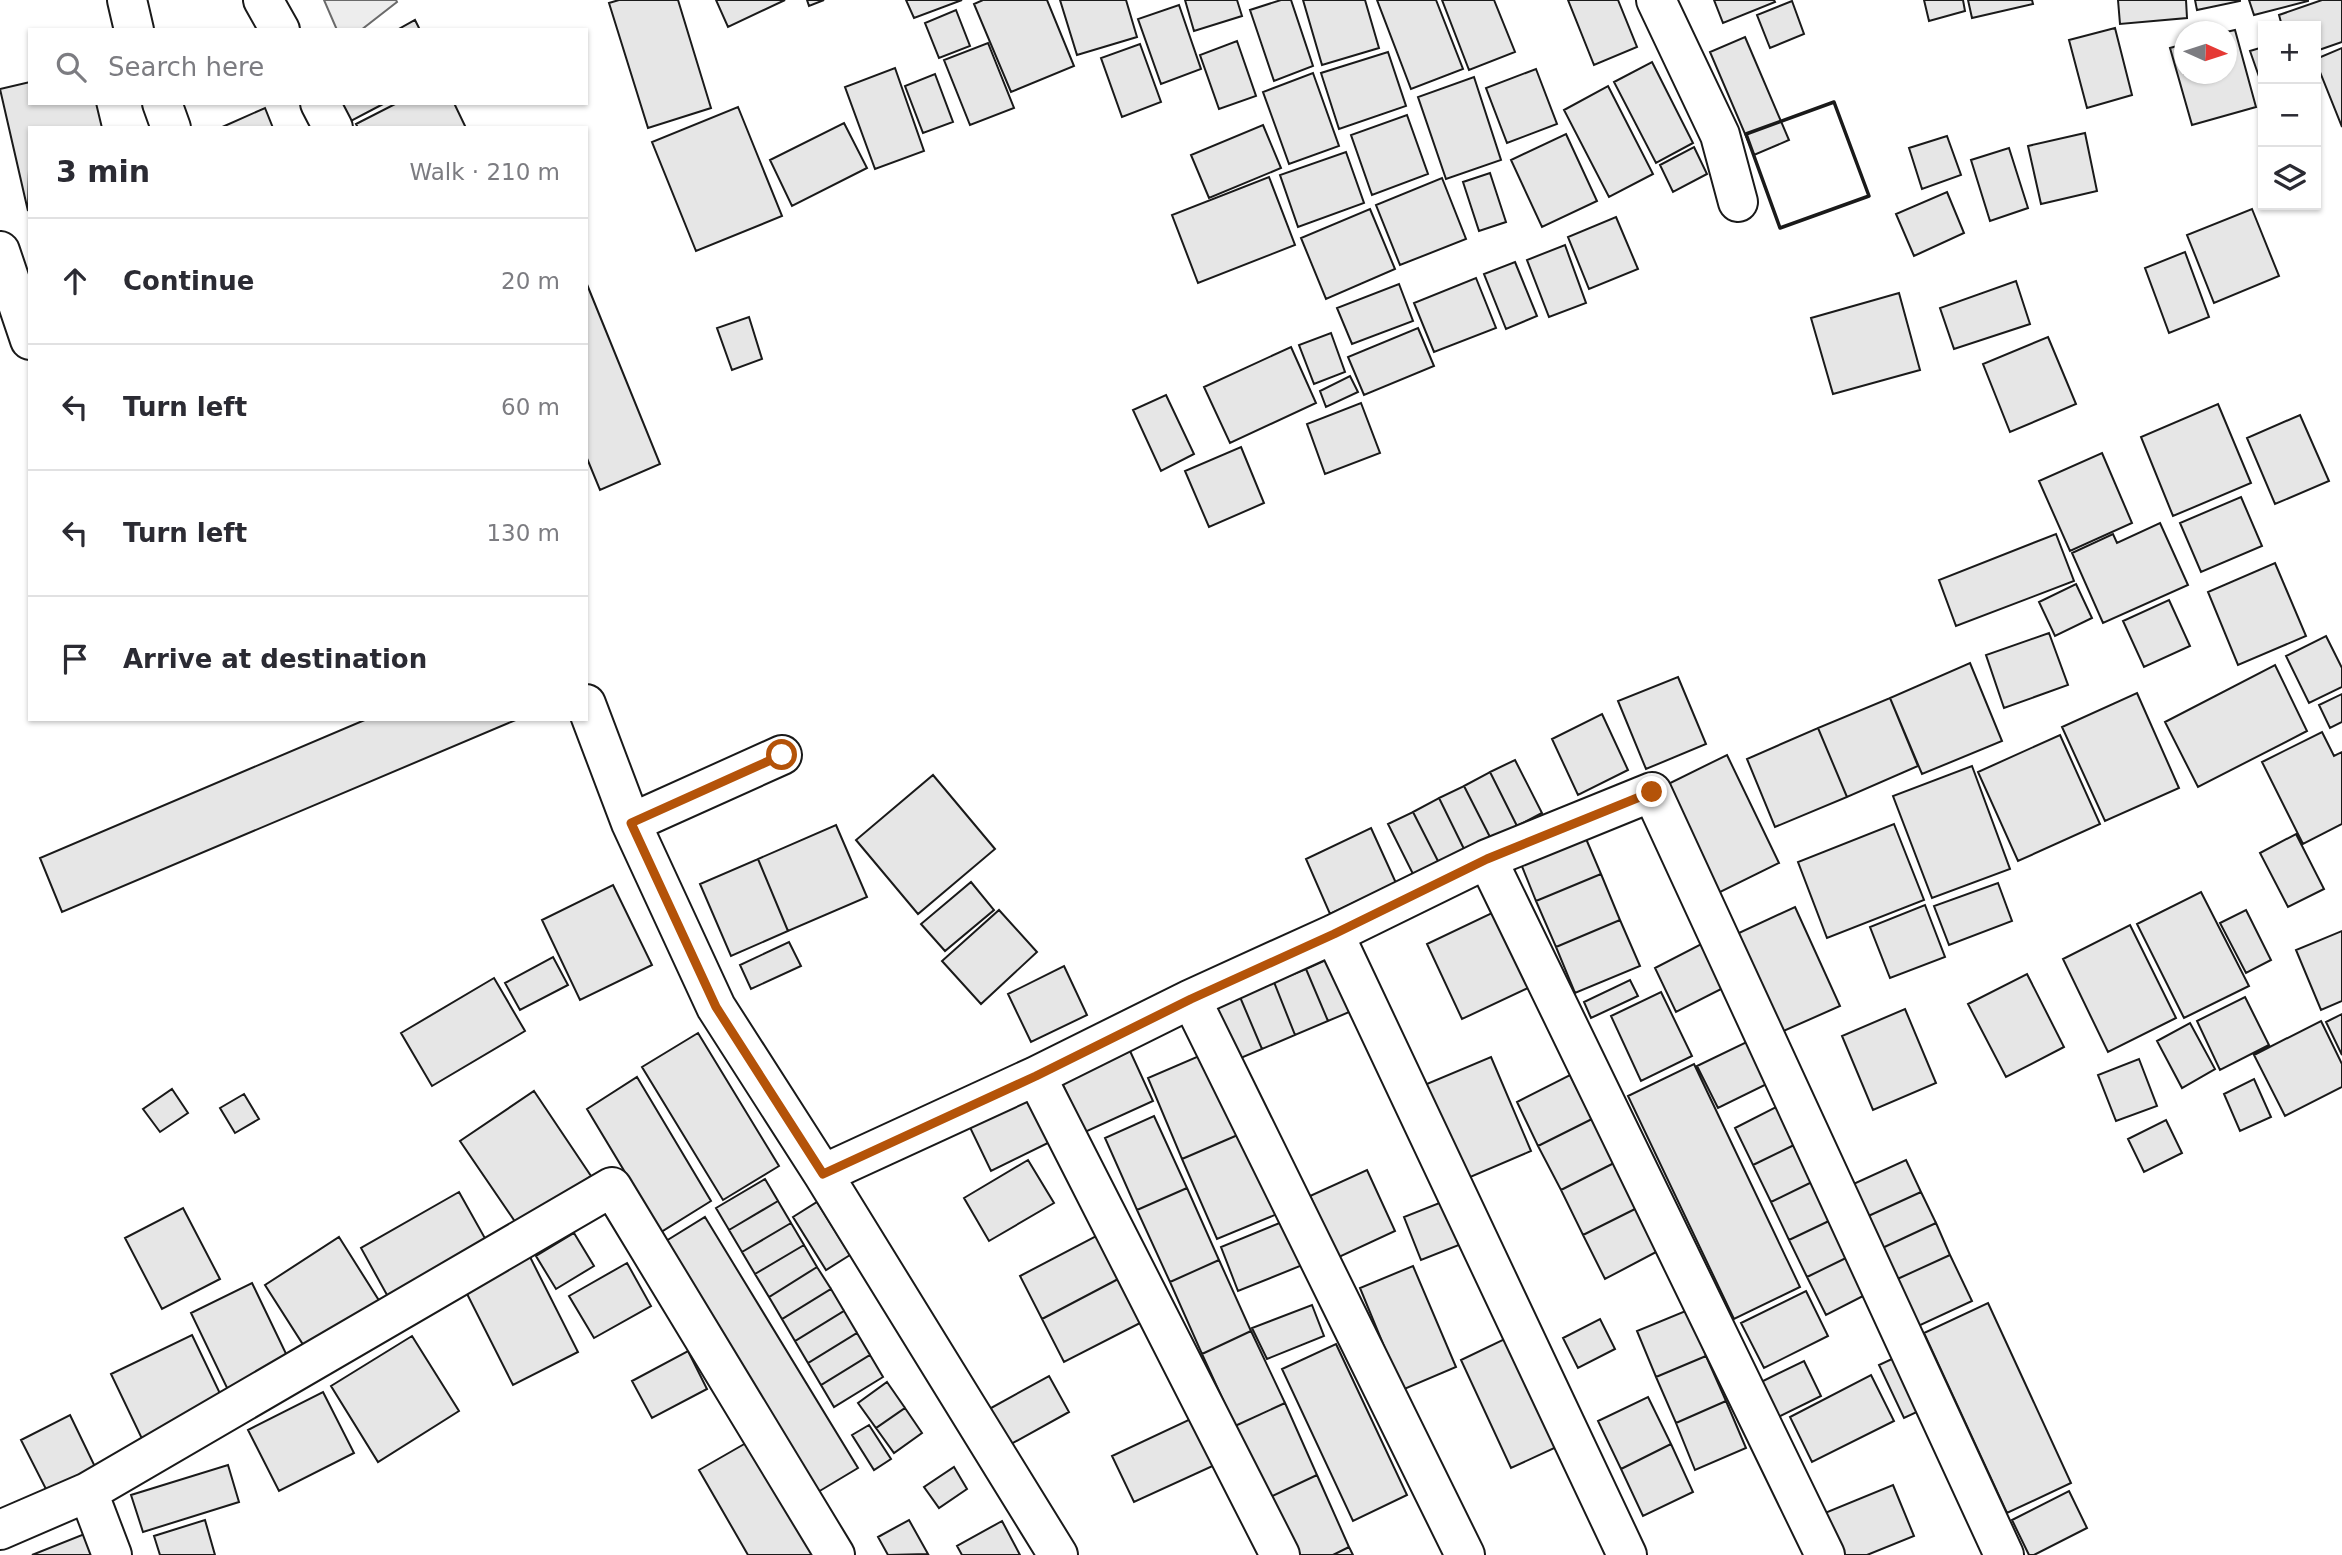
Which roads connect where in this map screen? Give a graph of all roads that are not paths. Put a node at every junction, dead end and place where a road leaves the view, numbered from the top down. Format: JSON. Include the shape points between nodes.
{"nodes":[{"id":1,"x":127,"y":0,"type":"edge"},
{"id":2,"x":263,"y":0,"type":"edge"},
{"id":3,"x":1656,"y":0,"type":"edge"},
{"id":4,"x":134,"y":28,"type":"edge"},
{"id":5,"x":279,"y":28,"type":"edge"},
{"id":6,"x":163,"y":105,"type":"edge"},
{"id":7,"x":321,"y":105,"type":"edge"},
{"id":8,"x":170,"y":126,"type":"edge"},
{"id":9,"x":332,"y":126,"type":"edge"},
{"id":10,"x":1738,"y":202,"type":"dead end"},
{"id":11,"x":0,"y":251,"type":"edge"},
{"id":12,"x":28,"y":334,"type":"edge"},
{"id":13,"x":588,"y":709,"type":"edge"},
{"id":14,"x":782,"y":755,"type":"dead end"},
{"id":15,"x":631,"y":823,"type":"junction"},
{"id":16,"x":1487,"y":859,"type":"junction"},
{"id":17,"x":1334,"y":934,"type":"junction"},
{"id":18,"x":1191,"y":999,"type":"junction"},
{"id":19,"x":1036,"y":1076,"type":"junction"},
{"id":20,"x":823,"y":1174,"type":"junction"},
{"id":21,"x":88,"y":1492,"type":"junction"},
{"id":22,"x":0,"y":1530,"type":"edge"},
{"id":23,"x":112,"y":1555,"type":"edge"},
{"id":24,"x":835,"y":1555,"type":"edge"},
{"id":25,"x":1058,"y":1555,"type":"edge"},
{"id":26,"x":1280,"y":1555,"type":"edge"},
{"id":27,"x":1465,"y":1555,"type":"edge"},
{"id":28,"x":1627,"y":1555,"type":"edge"},
{"id":29,"x":1825,"y":1555,"type":"edge"},
{"id":30,"x":2004,"y":1555,"type":"edge"}],
"edges":[{"from":1,"to":4,"type":"street"},
{"from":2,"to":5,"type":"street"},
{"from":3,"to":10,"type":"street","via":[[1720,135]]},
{"from":6,"to":8,"type":"street"},
{"from":7,"to":9,"type":"street"},
{"from":11,"to":12,"type":"street"},
{"from":13,"to":15,"type":"street"},
{"from":14,"to":15,"type":"street"},
{"from":15,"to":20,"type":"street","via":[[716,1007]]},
{"from":16,"to":17,"type":"street"},
{"from":16,"to":29,"type":"street"},
{"from":16,"to":30,"type":"street","via":[[1652,792]]},
{"from":17,"to":18,"type":"street"},
{"from":17,"to":28,"type":"street"},
{"from":18,"to":19,"type":"street"},
{"from":18,"to":27,"type":"street"},
{"from":19,"to":20,"type":"street"},
{"from":19,"to":26,"type":"street"},
{"from":20,"to":25,"type":"street"},
{"from":21,"to":22,"type":"street"},
{"from":21,"to":23,"type":"street"},
{"from":21,"to":24,"type":"street","via":[[612,1187]]}]}
